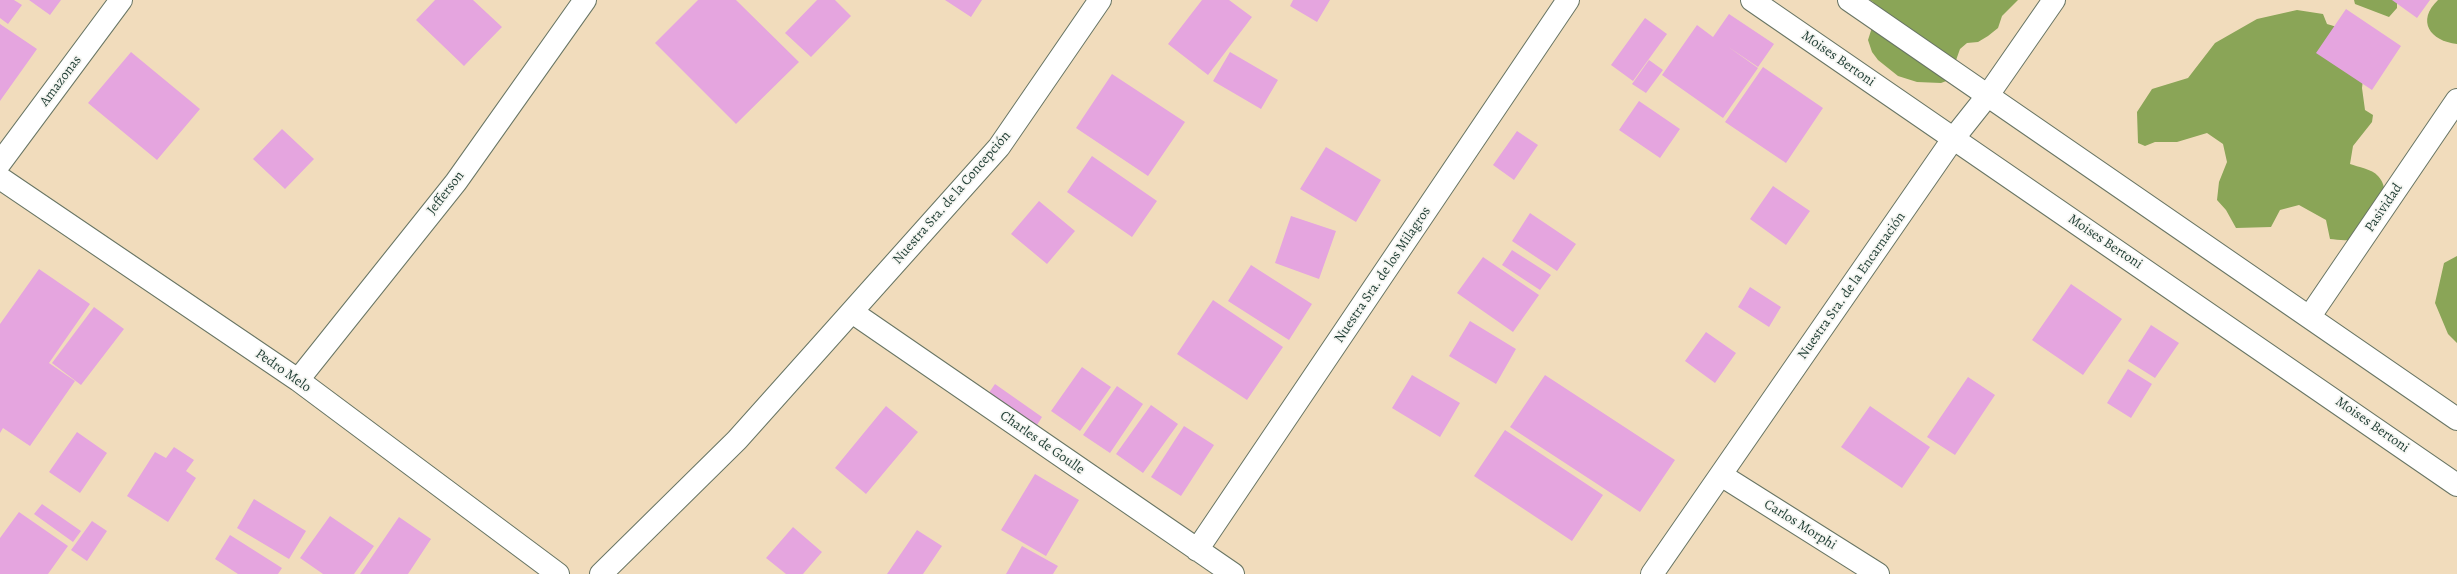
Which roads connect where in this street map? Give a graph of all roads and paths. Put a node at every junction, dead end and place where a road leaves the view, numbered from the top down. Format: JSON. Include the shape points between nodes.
{"nodes":[{"id":1,"x":122,"y":0,"type":"edge"},
{"id":2,"x":585,"y":0,"type":"edge"},
{"id":3,"x":1100,"y":0,"type":"edge"},
{"id":4,"x":1568,"y":0,"type":"edge"},
{"id":5,"x":1752,"y":0,"type":"edge"},
{"id":6,"x":1849,"y":0,"type":"edge"},
{"id":7,"x":2054,"y":0,"type":"edge"},
{"id":8,"x":1988,"y":95,"type":"junction"},
{"id":9,"x":2457,"y":100,"type":"edge"},
{"id":10,"x":1953,"y":139,"type":"junction"},
{"id":11,"x":0,"y":163,"type":"edge"},
{"id":12,"x":0,"y":178,"type":"edge"},
{"id":13,"x":852,"y":312,"type":"junction"},
{"id":14,"x":2310,"y":316,"type":"junction"},
{"id":15,"x":298,"y":380,"type":"junction"},
{"id":16,"x":2457,"y":419,"type":"edge"},
{"id":17,"x":1721,"y":475,"type":"junction"},
{"id":18,"x":2457,"y":485,"type":"edge"},
{"id":19,"x":1197,"y":550,"type":"junction"},
{"id":20,"x":558,"y":574,"type":"edge"},
{"id":21,"x":601,"y":574,"type":"edge"},
{"id":22,"x":1233,"y":574,"type":"edge"},
{"id":23,"x":1652,"y":574,"type":"edge"},
{"id":24,"x":1878,"y":574,"type":"edge"}],
"edges":[{"from":1,"to":11,"type":"street","name":"Amazonas"},
{"from":2,"to":15,"type":"street","name":"Jefferson","via":[[456,182]]},
{"from":3,"to":13,"type":"street","name":"Nuestra Sra. de la Concepción","via":[[999,148]]},
{"from":4,"to":19,"type":"street","name":"Nuestra Sra. de los Milagros"},
{"from":5,"to":10,"type":"street","name":"Moises Bertoni"},
{"from":6,"to":8,"type":"street"},
{"from":7,"to":8,"type":"street","name":"Nuestra Sra. de la Encarnación"},
{"from":8,"to":10,"type":"street","name":"Nuestra Sra. de la Encarnación"},
{"from":8,"to":14,"type":"street"},
{"from":9,"to":14,"type":"street","name":"Pasividad"},
{"from":10,"to":17,"type":"street","name":"Nuestra Sra. de la Encarnación"},
{"from":10,"to":18,"type":"street","name":"Moises Bertoni"},
{"from":12,"to":15,"type":"street","name":"Pedro Melo"},
{"from":13,"to":19,"type":"street","name":"Charles de Goulle"},
{"from":13,"to":21,"type":"street","name":"Nuestra Sra. de la Concepción","via":[[737,440]]},
{"from":14,"to":16,"type":"street"},
{"from":15,"to":20,"type":"street","name":"Pedro Melo"},
{"from":17,"to":23,"type":"street","name":"Nuestra Sra. de la Encarnación"},
{"from":17,"to":24,"type":"street","name":"Carlos Morphi"},
{"from":19,"to":22,"type":"street","name":"Charles de Goulle"}]}
